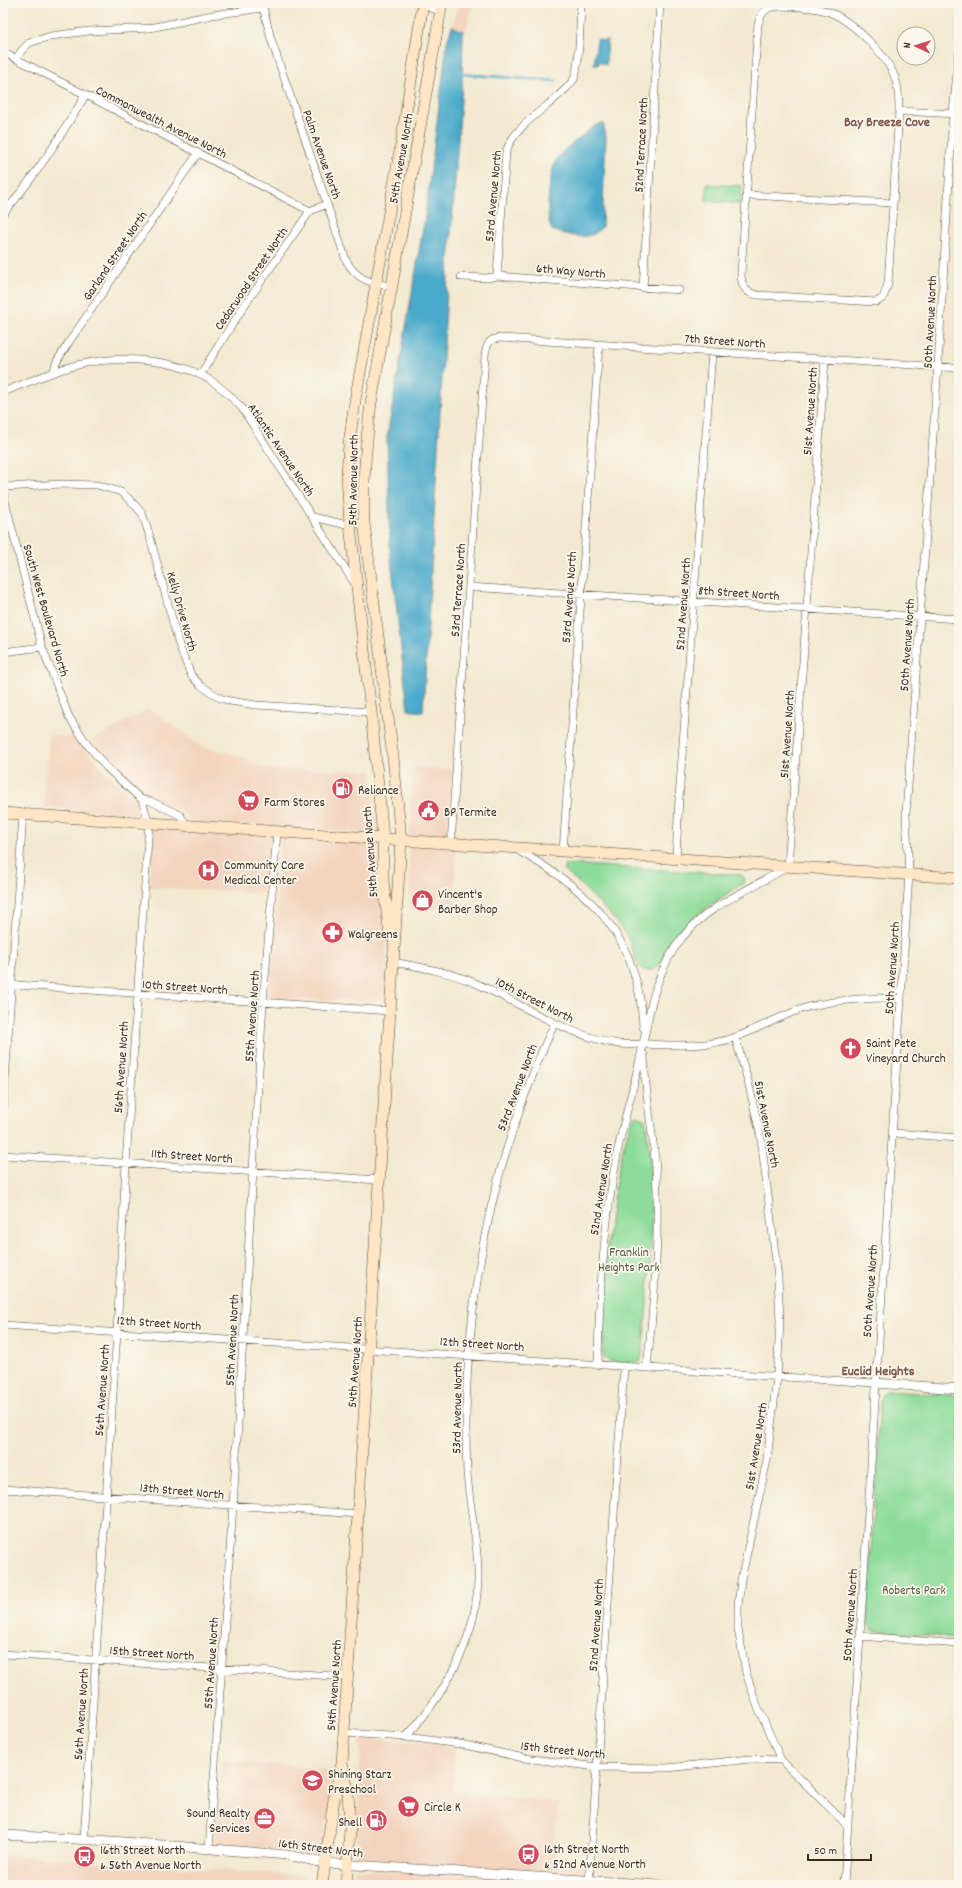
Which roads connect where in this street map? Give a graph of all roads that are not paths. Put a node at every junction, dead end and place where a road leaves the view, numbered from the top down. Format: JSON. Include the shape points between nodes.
{"nodes":[{"id":1,"x":581,"y":3,"type":"edge"},
{"id":2,"x":660,"y":3,"type":"edge"},
{"id":3,"x":422,"y":4,"type":"edge"},
{"id":4,"x":263,"y":6,"type":"edge"},
{"id":5,"x":441,"y":7,"type":"edge"},
{"id":6,"x":3,"y":52,"type":"edge"},
{"id":7,"x":959,"y":53,"type":"edge"},
{"id":8,"x":16,"y":59,"type":"junction"},
{"id":9,"x":85,"y":96,"type":"junction"},
{"id":10,"x":899,"y":111,"type":"junction"},
{"id":11,"x":956,"y":113,"type":"edge"},
{"id":12,"x":198,"y":153,"type":"junction"},
{"id":13,"x":747,"y":195,"type":"junction"},
{"id":14,"x":893,"y":203,"type":"junction"},
{"id":15,"x":327,"y":204,"type":"junction"},
{"id":16,"x":310,"y":211,"type":"junction"},
{"id":17,"x":3,"y":214,"type":"edge"},
{"id":18,"x":497,"y":276,"type":"junction"},
{"id":19,"x":461,"y":277,"type":"dead end"},
{"id":20,"x":376,"y":284,"type":"junction"},
{"id":21,"x":391,"y":286,"type":"junction"},
{"id":22,"x":643,"y":288,"type":"junction"},
{"id":23,"x":679,"y":290,"type":"dead end"},
{"id":24,"x":490,"y":341,"type":"joint"},
{"id":25,"x":599,"y":344,"type":"junction"},
{"id":26,"x":712,"y":352,"type":"junction"},
{"id":27,"x":825,"y":360,"type":"junction"},
{"id":28,"x":938,"y":366,"type":"junction"},
{"id":29,"x":959,"y":368,"type":"edge"},
{"id":30,"x":53,"y":373,"type":"junction"},
{"id":31,"x":200,"y":375,"type":"junction"},
{"id":32,"x":3,"y":392,"type":"edge"},
{"id":33,"x":3,"y":488,"type":"edge"},
{"id":34,"x":3,"y":493,"type":"edge"},
{"id":35,"x":313,"y":517,"type":"junction"},
{"id":36,"x":364,"y":523,"type":"junction"},
{"id":37,"x":350,"y":525,"type":"junction"},
{"id":38,"x":355,"y":584,"type":"junction"},
{"id":39,"x":469,"y":587,"type":"junction"},
{"id":40,"x":580,"y":594,"type":"junction"},
{"id":41,"x":694,"y":601,"type":"junction"},
{"id":42,"x":807,"y":609,"type":"junction"},
{"id":43,"x":920,"y":616,"type":"junction"},
{"id":44,"x":959,"y":619,"type":"edge"},
{"id":45,"x":42,"y":648,"type":"junction"},
{"id":46,"x":3,"y":652,"type":"edge"},
{"id":47,"x":371,"y":712,"type":"junction"},
{"id":48,"x":142,"y":800,"type":"junction"},
{"id":49,"x":3,"y":813,"type":"edge"},
{"id":50,"x":23,"y":814,"type":"junction"},
{"id":51,"x":149,"y":824,"type":"junction"},
{"id":52,"x":187,"y":825,"type":"junction"},
{"id":53,"x":277,"y":832,"type":"junction"},
{"id":54,"x":383,"y":838,"type":"junction"},
{"id":55,"x":401,"y":840,"type":"junction"},
{"id":56,"x":451,"y":843,"type":"junction"},
{"id":57,"x":514,"y":848,"type":"junction"},
{"id":58,"x":563,"y":851,"type":"junction"},
{"id":59,"x":676,"y":859,"type":"junction"},
{"id":60,"x":788,"y":866,"type":"junction"},
{"id":61,"x":909,"y":874,"type":"junction"},
{"id":62,"x":959,"y":878,"type":"edge"},
{"id":63,"x":393,"y":962,"type":"junction"},
{"id":64,"x":3,"y":984,"type":"edge"},
{"id":65,"x":12,"y":985,"type":"junction"},
{"id":66,"x":137,"y":994,"type":"junction"},
{"id":67,"x":901,"y":998,"type":"junction"},
{"id":68,"x":264,"y":1003,"type":"junction"},
{"id":69,"x":390,"y":1011,"type":"junction"},
{"id":70,"x":554,"y":1024,"type":"junction"},
{"id":71,"x":734,"y":1037,"type":"junction"},
{"id":72,"x":644,"y":1044,"type":"junction"},
{"id":73,"x":3,"y":1111,"type":"edge"},
{"id":74,"x":892,"y":1133,"type":"junction"},
{"id":75,"x":959,"y":1138,"type":"edge"},
{"id":76,"x":3,"y":1155,"type":"edge"},
{"id":77,"x":126,"y":1163,"type":"junction"},
{"id":78,"x":252,"y":1171,"type":"junction"},
{"id":79,"x":379,"y":1180,"type":"junction"},
{"id":80,"x":3,"y":1325,"type":"edge"},
{"id":81,"x":117,"y":1332,"type":"junction"},
{"id":82,"x":242,"y":1340,"type":"junction"},
{"id":83,"x":369,"y":1350,"type":"junction"},
{"id":84,"x":469,"y":1356,"type":"junction"},
{"id":85,"x":598,"y":1364,"type":"junction"},
{"id":86,"x":624,"y":1366,"type":"junction"},
{"id":87,"x":647,"y":1367,"type":"junction"},
{"id":88,"x":777,"y":1377,"type":"junction"},
{"id":89,"x":875,"y":1383,"type":"junction"},
{"id":90,"x":959,"y":1389,"type":"edge"},
{"id":91,"x":3,"y":1489,"type":"edge"},
{"id":92,"x":106,"y":1496,"type":"junction"},
{"id":93,"x":233,"y":1506,"type":"junction"},
{"id":94,"x":358,"y":1514,"type":"junction"},
{"id":95,"x":860,"y":1636,"type":"junction"},
{"id":96,"x":959,"y":1644,"type":"edge"},
{"id":97,"x":3,"y":1654,"type":"edge"},
{"id":98,"x":95,"y":1660,"type":"junction"},
{"id":99,"x":221,"y":1669,"type":"junction"},
{"id":100,"x":348,"y":1677,"type":"junction"},
{"id":101,"x":344,"y":1733,"type":"junction"},
{"id":102,"x":406,"y":1737,"type":"junction"},
{"id":103,"x":781,"y":1760,"type":"junction"},
{"id":104,"x":342,"y":1763,"type":"junction"},
{"id":105,"x":598,"y":1767,"type":"junction"},
{"id":106,"x":848,"y":1826,"type":"junction"},
{"id":107,"x":3,"y":1835,"type":"edge"},
{"id":108,"x":84,"y":1839,"type":"junction"},
{"id":109,"x":209,"y":1849,"type":"junction"},
{"id":110,"x":324,"y":1863,"type":"junction"},
{"id":111,"x":347,"y":1864,"type":"junction"},
{"id":112,"x":590,"y":1883,"type":"edge"},
{"id":113,"x":322,"y":1885,"type":"edge"},
{"id":114,"x":346,"y":1885,"type":"edge"},
{"id":115,"x":659,"y":1885,"type":"edge"},
{"id":116,"x":844,"y":1885,"type":"edge"}],
"edges":[{"from":1,"to":18,"type":"street","name":"53rd Avenue North","via":[[574,78],[567,88],[517,133],[506,152]]},
{"from":2,"to":22,"type":"street","name":"52nd Terrace North"},
{"from":3,"to":5,"type":"street"},
{"from":3,"to":20,"type":"main road","name":"54th Avenue North"},
{"from":4,"to":8,"type":"street","via":[[150,28],[51,36],[29,43]]},
{"from":4,"to":15,"type":"street","name":"Palm Avenue North","via":[[270,39]]},
{"from":5,"to":21,"type":"main road","name":"54th Avenue North"},
{"from":6,"to":8,"type":"street","name":"Commonwealth Avenue North"},
{"from":7,"to":11,"type":"street","name":"50th Avenue North"},
{"from":8,"to":9,"type":"street","name":"Commonwealth Avenue North"},
{"from":9,"to":12,"type":"street","name":"Commonwealth Avenue North"},
{"from":9,"to":17,"type":"street","via":[[52,150]]},
{"from":10,"to":11,"type":"street"},
{"from":10,"to":13,"type":"street","via":[[899,94],[890,68],[880,53],[851,26],[828,12],[817,9],[780,6],[766,8],[761,13],[758,24]]},
{"from":10,"to":14,"type":"street"},
{"from":11,"to":28,"type":"street","name":"50th Avenue North"},
{"from":12,"to":16,"type":"street","name":"Commonwealth Avenue North"},
{"from":12,"to":30,"type":"street","name":"Garland Street North","via":[[69,342]]},
{"from":13,"to":14,"type":"street"},
{"from":13,"to":14,"type":"street","via":[[741,273],[745,290],[758,295],[866,303],[883,298],[886,291]]},
{"from":15,"to":16,"type":"street"},
{"from":15,"to":20,"type":"street","name":"Palm Avenue North","via":[[351,270],[366,281]]},
{"from":16,"to":31,"type":"street","name":"Cedarwood Street North"},
{"from":18,"to":19,"type":"street","name":"6th Way North"},
{"from":18,"to":22,"type":"street","name":"6th Way North"},
{"from":20,"to":21,"type":"street","name":"Palm Avenue North"},
{"from":20,"to":37,"type":"main road","name":"54th Avenue North","via":[[349,444],[347,474]]},
{"from":21,"to":36,"type":"main road","name":"54th Avenue North","via":[[366,439]]},
{"from":22,"to":23,"type":"street","name":"6th Way North"},
{"from":24,"to":25,"type":"street","name":"7th Street North","via":[[501,338]]},
{"from":24,"to":39,"type":"street","name":"53rd Terrace North","via":[[485,356]]},
{"from":25,"to":26,"type":"street","name":"7th Street North"},
{"from":25,"to":40,"type":"street","name":"53rd Avenue North"},
{"from":26,"to":27,"type":"street","name":"7th Street North"},
{"from":26,"to":41,"type":"street","name":"52nd Avenue North"},
{"from":27,"to":28,"type":"street","name":"7th Street North"},
{"from":27,"to":42,"type":"street","name":"51st Avenue North"},
{"from":28,"to":29,"type":"street","name":"7th Street North"},
{"from":28,"to":43,"type":"street","name":"50th Avenue North"},
{"from":30,"to":31,"type":"street","name":"Atlantic Avenue North","via":[[78,365],[136,360],[174,365]]},
{"from":30,"to":32,"type":"street","name":"Atlantic Avenue North"},
{"from":31,"to":35,"type":"street","name":"Atlantic Avenue North","via":[[225,391],[242,408]]},
{"from":33,"to":47,"type":"street","name":"Kelly Drive North","via":[[63,484],[97,485],[121,492],[129,499],[142,513],[184,659],[191,675],[210,693],[230,702]]},
{"from":34,"to":45,"type":"street","name":"South West Boulevard North"},
{"from":35,"to":37,"type":"street","via":[[331,523]]},
{"from":35,"to":38,"type":"street","name":"Atlantic Avenue North"},
{"from":36,"to":37,"type":"street"},
{"from":36,"to":55,"type":"main road","name":"54th Avenue North"},
{"from":37,"to":38,"type":"main road","name":"54th Avenue North"},
{"from":38,"to":47,"type":"main road","name":"54th Avenue North"},
{"from":39,"to":40,"type":"street","name":"8th Street North"},
{"from":39,"to":56,"type":"street","name":"53rd Terrace North"},
{"from":40,"to":41,"type":"street","name":"8th Street North"},
{"from":40,"to":58,"type":"street","name":"53rd Avenue North"},
{"from":41,"to":42,"type":"street","name":"8th Street North"},
{"from":41,"to":59,"type":"street","name":"52nd Avenue North"},
{"from":42,"to":43,"type":"street","name":"8th Street North"},
{"from":42,"to":60,"type":"street","name":"51st Avenue North"},
{"from":43,"to":44,"type":"street","name":"8th Street North"},
{"from":43,"to":61,"type":"street","name":"50th Avenue North","via":[[906,814]]},
{"from":45,"to":46,"type":"street"},
{"from":45,"to":48,"type":"street","name":"South West Boulevard North","via":[[69,717],[106,766]]},
{"from":47,"to":54,"type":"main road","name":"54th Avenue North"},
{"from":48,"to":51,"type":"street"},
{"from":48,"to":52,"type":"street","name":"South West Boulevard North","via":[[150,801],[180,815]]},
{"from":49,"to":50,"type":"main road"},
{"from":50,"to":51,"type":"main road"},
{"from":50,"to":65,"type":"street"},
{"from":51,"to":52,"type":"main road"},
{"from":51,"to":66,"type":"street","name":"56th Avenue North"},
{"from":52,"to":53,"type":"main road"},
{"from":53,"to":54,"type":"main road"},
{"from":53,"to":68,"type":"street","name":"55th Avenue North"},
{"from":54,"to":55,"type":"main road"},
{"from":54,"to":63,"type":"main road","name":"54th Avenue North","via":[[383,881]]},
{"from":55,"to":56,"type":"main road"},
{"from":55,"to":63,"type":"main road","name":"54th Avenue North"},
{"from":56,"to":57,"type":"main road"},
{"from":57,"to":58,"type":"main road"},
{"from":57,"to":72,"type":"street","name":"52nd Avenue North","via":[[541,862],[573,884],[608,922],[625,948],[637,981],[642,1003]]},
{"from":58,"to":59,"type":"main road"},
{"from":59,"to":60,"type":"main road"},
{"from":60,"to":61,"type":"main road"},
{"from":60,"to":72,"type":"street","via":[[724,901],[681,939],[664,964],[658,979]]},
{"from":61,"to":62,"type":"main road"},
{"from":61,"to":67,"type":"street","name":"50th Avenue North"},
{"from":63,"to":69,"type":"main road","name":"54th Avenue North"},
{"from":63,"to":70,"type":"street","name":"10th Street North","via":[[442,972],[473,982],[499,993]]},
{"from":64,"to":65,"type":"street","name":"10th Street North"},
{"from":65,"to":66,"type":"street","name":"10th Street North"},
{"from":65,"to":73,"type":"street"},
{"from":66,"to":68,"type":"street","name":"10th Street North"},
{"from":66,"to":77,"type":"street","name":"56th Avenue North"},
{"from":67,"to":71,"type":"street","name":"10th Street North","via":[[864,998],[814,1006]]},
{"from":67,"to":74,"type":"street","name":"50th Avenue North"},
{"from":68,"to":69,"type":"street","name":"10th Street North"},
{"from":68,"to":78,"type":"street","name":"55th Avenue North"},
{"from":69,"to":79,"type":"main road","name":"54th Avenue North"},
{"from":70,"to":72,"type":"street","name":"10th Street North","via":[[586,1036],[613,1042]]},
{"from":70,"to":84,"type":"street","name":"53rd Avenue North","via":[[524,1094],[495,1188],[476,1279]]},
{"from":71,"to":72,"type":"street","name":"10th Street North","via":[[708,1043],[673,1046]]},
{"from":71,"to":88,"type":"street","name":"51st Avenue North","via":[[748,1081],[761,1138],[771,1216],[778,1278]]},
{"from":72,"to":85,"type":"street","name":"52nd Avenue North","via":[[618,1152],[604,1235],[598,1315]]},
{"from":72,"to":87,"type":"street","name":"52nd Avenue North","via":[[655,1157],[657,1216],[654,1293]]},
{"from":74,"to":75,"type":"street"},
{"from":74,"to":89,"type":"street","name":"50th Avenue North"},
{"from":76,"to":77,"type":"street","name":"11th Street North"},
{"from":77,"to":78,"type":"street","name":"11th Street North"},
{"from":77,"to":81,"type":"street","name":"56th Avenue North"},
{"from":78,"to":79,"type":"street","name":"11th Street North"},
{"from":78,"to":82,"type":"street","name":"55th Avenue North"},
{"from":79,"to":83,"type":"main road","name":"54th Avenue North"},
{"from":80,"to":81,"type":"street","name":"12th Street North"},
{"from":81,"to":82,"type":"street","name":"12th Street North"},
{"from":81,"to":92,"type":"street","name":"56th Avenue North"},
{"from":82,"to":83,"type":"street","name":"12th Street North"},
{"from":82,"to":93,"type":"street","name":"55th Avenue North"},
{"from":83,"to":84,"type":"street","name":"12th Street North"},
{"from":83,"to":94,"type":"main road","name":"54th Avenue North"},
{"from":84,"to":85,"type":"street","name":"12th Street North"},
{"from":84,"to":102,"type":"street","name":"53rd Avenue North","via":[[467,1472],[478,1568],[474,1615],[460,1656],[439,1695]]},
{"from":85,"to":86,"type":"street","name":"12th Street North"},
{"from":86,"to":87,"type":"street","name":"12th Street North"},
{"from":86,"to":105,"type":"street","name":"52nd Avenue North"},
{"from":87,"to":88,"type":"street","name":"12th Street North"},
{"from":88,"to":89,"type":"street","name":"12th Street North"},
{"from":88,"to":103,"type":"street","name":"51st Avenue North","via":[[766,1460],[741,1580],[738,1629],[746,1673]]},
{"from":89,"to":90,"type":"street","name":"12th Street North"},
{"from":89,"to":95,"type":"street","name":"50th Avenue North"},
{"from":91,"to":92,"type":"street","name":"13th Street North"},
{"from":92,"to":93,"type":"street","name":"13th Street North"},
{"from":92,"to":98,"type":"street","name":"56th Avenue North"},
{"from":93,"to":94,"type":"street","name":"13th Street North"},
{"from":93,"to":99,"type":"street","name":"55th Avenue North"},
{"from":94,"to":100,"type":"main road","name":"54th Avenue North"},
{"from":95,"to":96,"type":"street"},
{"from":95,"to":106,"type":"street","name":"50th Avenue North"},
{"from":97,"to":98,"type":"street","name":"15th Street North"},
{"from":98,"to":99,"type":"street","name":"15th Street North"},
{"from":98,"to":108,"type":"street","name":"56th Avenue North"},
{"from":99,"to":100,"type":"street","name":"15th Street North"},
{"from":99,"to":109,"type":"street","name":"55th Avenue North"},
{"from":100,"to":101,"type":"main road","name":"54th Avenue North"},
{"from":101,"to":102,"type":"street","name":"15th Street North"},
{"from":101,"to":104,"type":"main road","name":"54th Avenue North"},
{"from":102,"to":105,"type":"street","name":"15th Street North","via":[[460,1744],[524,1758]]},
{"from":103,"to":105,"type":"street","name":"15th Street North","via":[[750,1759],[667,1768]]},
{"from":103,"to":106,"type":"street","name":"51st Avenue North"},
{"from":104,"to":110,"type":"main road","name":"54th Avenue North"},
{"from":104,"to":111,"type":"main road","name":"54th Avenue North","via":[[348,1791],[350,1829]]},
{"from":105,"to":112,"type":"street","name":"52nd Avenue North"},
{"from":106,"to":116,"type":"street","name":"50th Avenue North"},
{"from":107,"to":108,"type":"street","name":"16th Street North"},
{"from":108,"to":109,"type":"street","name":"16th Street North"},
{"from":109,"to":110,"type":"street","name":"16th Street North","via":[[288,1855]]},
{"from":110,"to":111,"type":"street","name":"16th Street North"},
{"from":110,"to":113,"type":"main road","name":"54th Avenue North"},
{"from":111,"to":112,"type":"street","name":"16th Street North"},
{"from":111,"to":114,"type":"main road","name":"54th Avenue North"},
{"from":112,"to":115,"type":"street","name":"16th Street North"}]}
